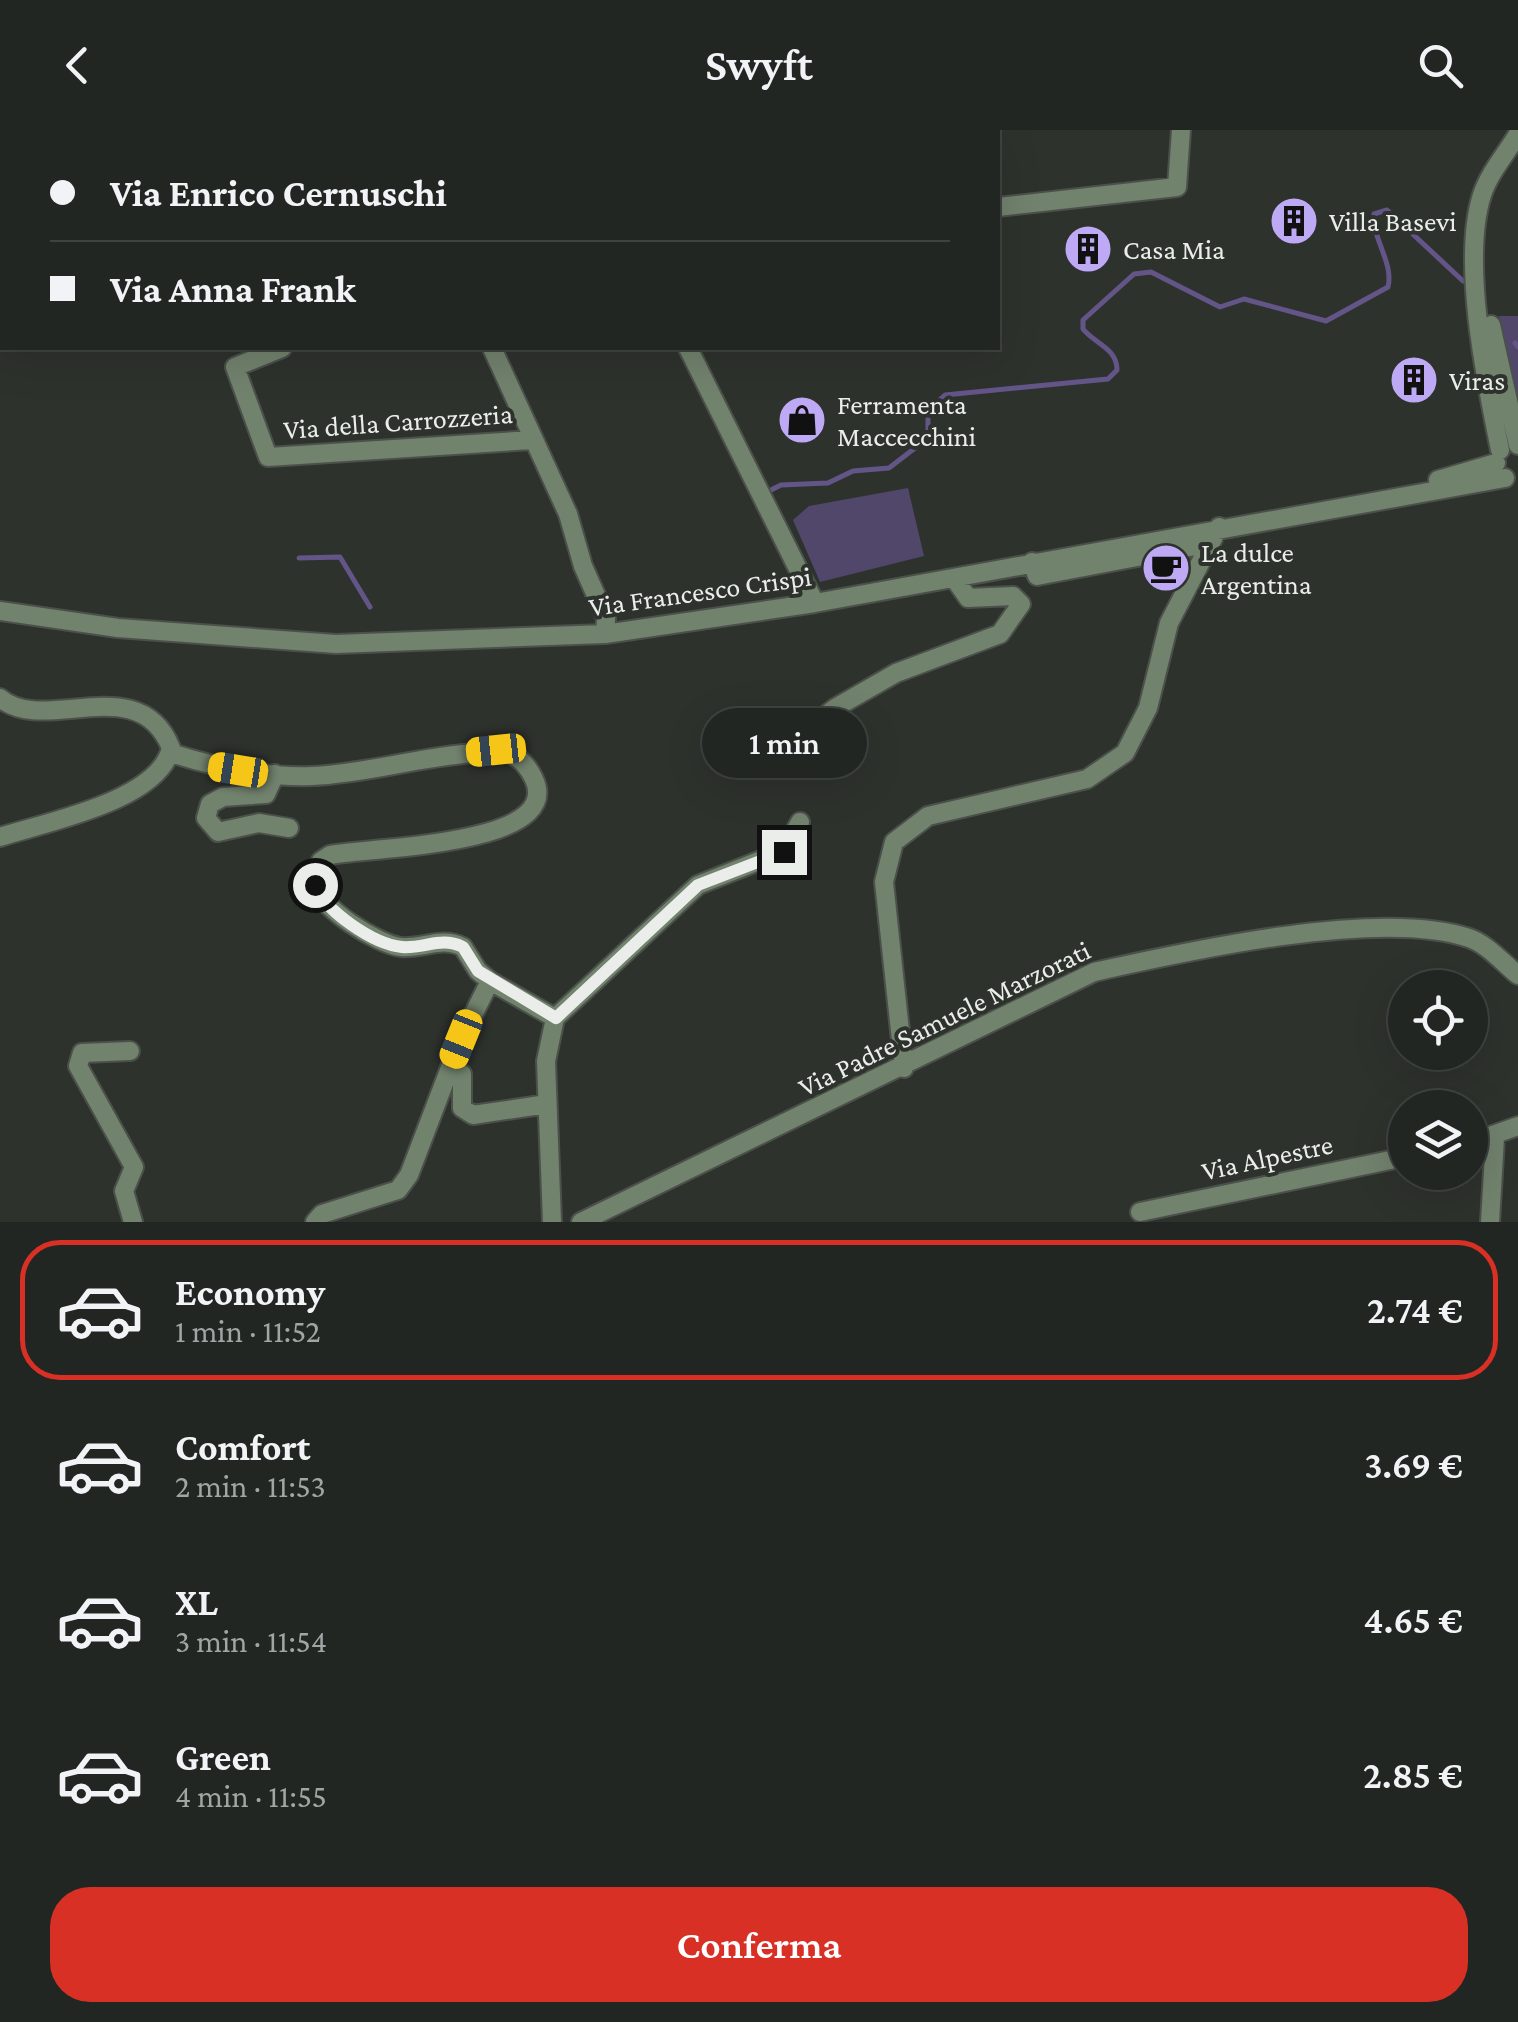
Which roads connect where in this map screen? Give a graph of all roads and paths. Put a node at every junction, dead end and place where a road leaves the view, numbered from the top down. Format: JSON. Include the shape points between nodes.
{"nodes":[{"id":1,"x":1181,"y":130,"type":"edge"},
{"id":2,"x":1518,"y":134,"type":"edge"},
{"id":3,"x":1000,"y":207,"type":"edge"},
{"id":4,"x":277,"y":350,"type":"edge"},
{"id":5,"x":493,"y":350,"type":"edge"},
{"id":6,"x":690,"y":352,"type":"edge"},
{"id":7,"x":532,"y":440,"type":"junction"},
{"id":8,"x":1509,"y":460,"type":"edge"},
{"id":9,"x":1215,"y":535,"type":"junction"},
{"id":10,"x":954,"y":578,"type":"junction"},
{"id":11,"x":814,"y":602,"type":"junction"},
{"id":12,"x":0,"y":612,"type":"edge"},
{"id":13,"x":605,"y":634,"type":"junction"},
{"id":14,"x":0,"y":698,"type":"edge"},
{"id":15,"x":788,"y":746,"type":"dead end"},
{"id":16,"x":170,"y":753,"type":"junction"},
{"id":17,"x":274,"y":774,"type":"junction"},
{"id":18,"x":800,"y":822,"type":"dead end"},
{"id":19,"x":289,"y":828,"type":"dead end"},
{"id":20,"x":0,"y":837,"type":"edge"},
{"id":21,"x":1518,"y":975,"type":"edge"},
{"id":22,"x":490,"y":980,"type":"junction"},
{"id":23,"x":556,"y":1018,"type":"junction"},
{"id":24,"x":130,"y":1051,"type":"dead end"},
{"id":25,"x":904,"y":1068,"type":"junction"},
{"id":26,"x":462,"y":1074,"type":"dead end"},
{"id":27,"x":547,"y":1104,"type":"junction"},
{"id":28,"x":1518,"y":1126,"type":"edge"},
{"id":29,"x":1496,"y":1138,"type":"junction"},
{"id":30,"x":1488,"y":1140,"type":"edge"},
{"id":31,"x":1388,"y":1161,"type":"edge"},
{"id":32,"x":1140,"y":1212,"type":"dead end"},
{"id":33,"x":132,"y":1222,"type":"edge"},
{"id":34,"x":315,"y":1222,"type":"edge"},
{"id":35,"x":552,"y":1222,"type":"edge"},
{"id":36,"x":580,"y":1222,"type":"edge"},
{"id":37,"x":1490,"y":1222,"type":"edge"}],
"edges":[{"from":1,"to":3,"type":"street","via":[[1178,187]]},
{"from":2,"to":8,"type":"street","via":[[1484,190],[1474,251],[1486,310],[1485,370]]},
{"from":4,"to":7,"type":"street","name":"Via della Carrozzeria","via":[[235,367],[268,457]]},
{"from":5,"to":7,"type":"street"},
{"from":6,"to":11,"type":"street"},
{"from":7,"to":13,"type":"street","via":[[568,514],[606,618]]},
{"from":8,"to":9,"type":"street","name":"Via Francesco Crispi","via":[[1400,495]]},
{"from":9,"to":10,"type":"street","name":"Via Francesco Crispi"},
{"from":9,"to":25,"type":"street","via":[[1170,623],[1148,708],[1125,752],[1087,779],[928,816],[894,842],[884,882]]},
{"from":10,"to":11,"type":"street","name":"Via Francesco Crispi"},
{"from":10,"to":15,"type":"street","via":[[968,598],[1013,596],[1020,611],[1000,634],[896,673],[835,708]]},
{"from":11,"to":13,"type":"street","name":"Via Francesco Crispi"},
{"from":12,"to":13,"type":"street","name":"Via Francesco Crispi","via":[[336,644]]},
{"from":14,"to":16,"type":"street","via":[[21,710],[126,709],[158,729]]},
{"from":16,"to":17,"type":"street"},
{"from":16,"to":20,"type":"street","via":[[154,776],[127,794]]},
{"from":17,"to":19,"type":"street","via":[[266,794],[223,797],[210,804],[206,818],[218,832],[250,824]]},
{"from":17,"to":22,"type":"street","via":[[313,776],[496,750],[521,760],[538,788],[533,810],[521,820],[466,837],[330,855],[314,878],[333,910],[376,937],[398,947],[453,942]]},
{"from":18,"to":23,"type":"street","via":[[784,852],[698,885]]},
{"from":21,"to":25,"type":"street","name":"Via Padre Samuele Marzorati","via":[[1474,939],[1436,929],[1339,930],[1160,956],[1094,972]]},
{"from":22,"to":23,"type":"street"},
{"from":22,"to":34,"type":"street","via":[[398,1190]]},
{"from":23,"to":27,"type":"street","via":[[546,1062]]},
{"from":24,"to":33,"type":"street","via":[[82,1053],[78,1066],[134,1167],[124,1191]]},
{"from":25,"to":36,"type":"street","name":"Via Padre Samuele Marzorati"},
{"from":26,"to":27,"type":"street","via":[[462,1108],[473,1115]]},
{"from":27,"to":35,"type":"street"},
{"from":28,"to":29,"type":"street"},
{"from":29,"to":30,"type":"street"},
{"from":29,"to":37,"type":"street"},
{"from":31,"to":32,"type":"street","name":"Via Alpestre"}]}
